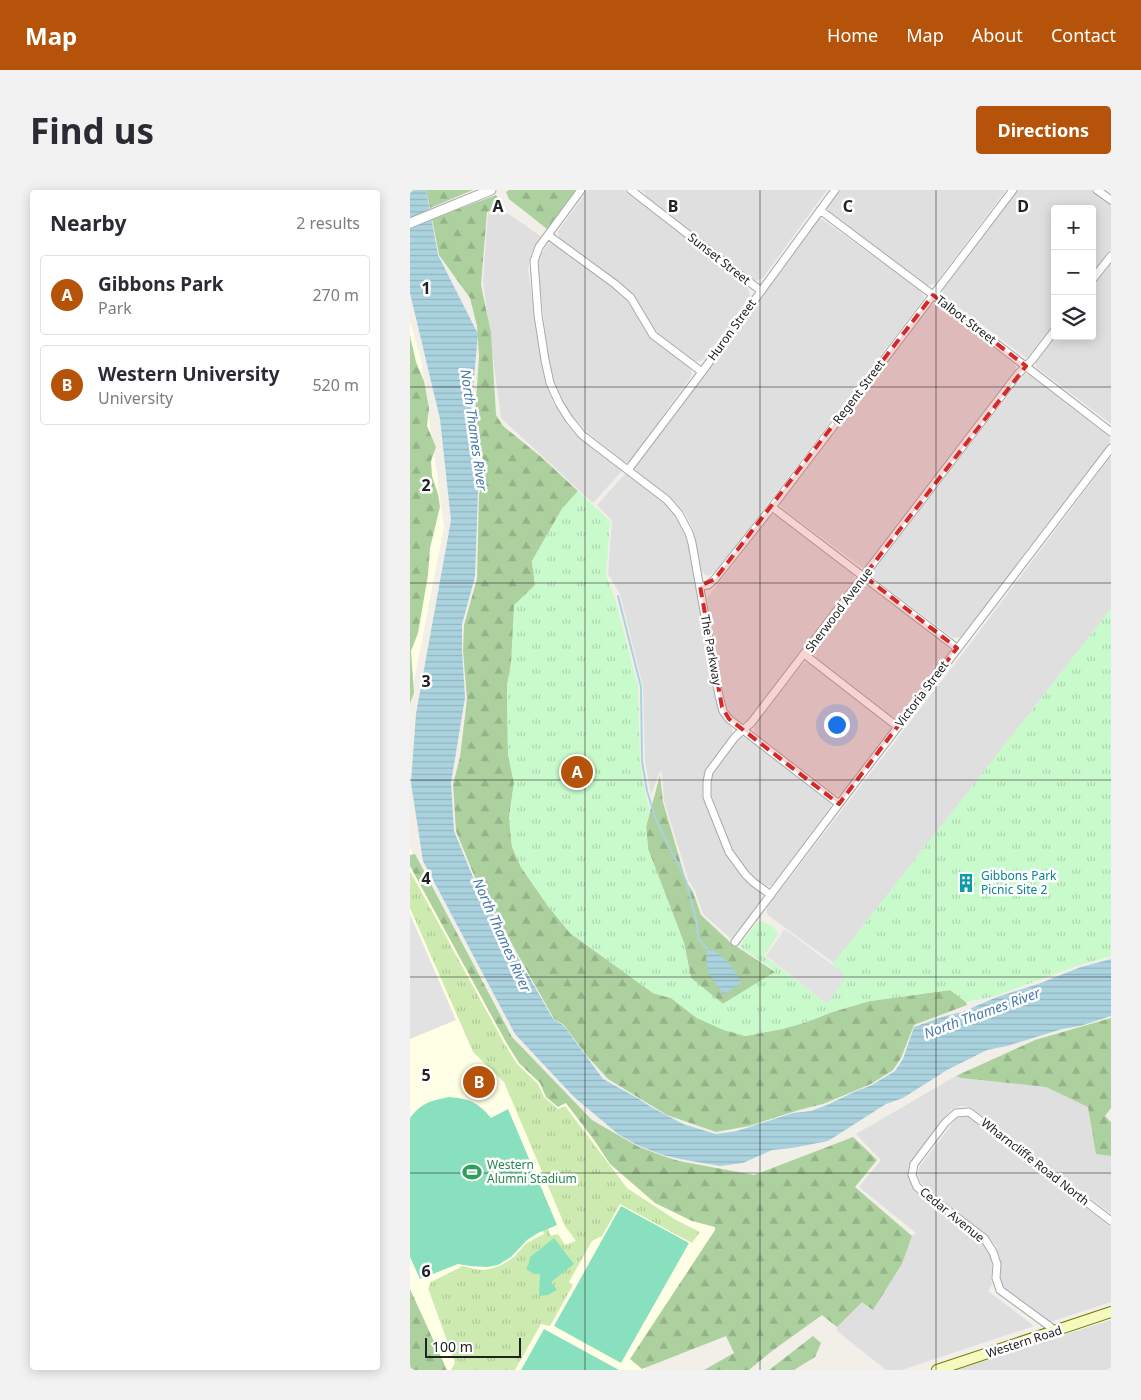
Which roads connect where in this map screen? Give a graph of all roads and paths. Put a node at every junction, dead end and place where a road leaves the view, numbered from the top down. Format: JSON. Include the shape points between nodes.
{"nodes":[{"id":1,"x":491,"y":190,"type":"edge"},
{"id":2,"x":581,"y":190,"type":"edge"},
{"id":3,"x":631,"y":190,"type":"edge"},
{"id":4,"x":834,"y":190,"type":"edge"},
{"id":5,"x":1013,"y":190,"type":"edge"},
{"id":6,"x":1097,"y":190,"type":"edge"},
{"id":7,"x":1111,"y":200,"type":"edge"},
{"id":8,"x":820,"y":210,"type":"junction"},
{"id":9,"x":410,"y":223,"type":"edge"},
{"id":10,"x":548,"y":235,"type":"junction"},
{"id":11,"x":1111,"y":256,"type":"edge"},
{"id":12,"x":1096,"y":275,"type":"edge"},
{"id":13,"x":761,"y":291,"type":"junction"},
{"id":14,"x":933,"y":294,"type":"junction"},
{"id":15,"x":1051,"y":335,"type":"edge"},
{"id":16,"x":1026,"y":366,"type":"junction"},
{"id":17,"x":702,"y":372,"type":"junction"},
{"id":18,"x":1111,"y":432,"type":"edge"},
{"id":19,"x":1111,"y":448,"type":"edge"},
{"id":20,"x":627,"y":469,"type":"junction"},
{"id":21,"x":772,"y":507,"type":"junction"},
{"id":22,"x":864,"y":576,"type":"junction"},
{"id":23,"x":700,"y":586,"type":"junction"},
{"id":24,"x":957,"y":648,"type":"junction"},
{"id":25,"x":804,"y":654,"type":"junction"},
{"id":26,"x":898,"y":727,"type":"junction"},
{"id":27,"x":743,"y":730,"type":"junction"},
{"id":28,"x":839,"y":804,"type":"junction"},
{"id":29,"x":771,"y":895,"type":"junction"},
{"id":30,"x":735,"y":942,"type":"dead end"},
{"id":31,"x":956,"y":1113,"type":"joint"},
{"id":32,"x":1111,"y":1221,"type":"edge"},
{"id":33,"x":1111,"y":1312,"type":"edge"},
{"id":34,"x":1056,"y":1332,"type":"junction"},
{"id":35,"x":937,"y":1370,"type":"edge"}],
"edges":[{"from":1,"to":9,"type":"street"},
{"from":2,"to":10,"type":"street"},
{"from":3,"to":13,"type":"street","name":"Sunset Street"},
{"from":4,"to":8,"type":"street","name":"Huron Street"},
{"from":5,"to":14,"type":"street","name":"Regent Street"},
{"from":6,"to":7,"type":"street"},
{"from":8,"to":13,"type":"street","name":"Huron Street"},
{"from":8,"to":14,"type":"street","name":"Talbot Street"},
{"from":10,"to":17,"type":"street","via":[[626,293],[653,335]]},
{"from":10,"to":20,"type":"street","name":"The Parkway","via":[[536,253],[534,271],[550,383],[558,403],[582,435]]},
{"from":11,"to":12,"type":"street"},
{"from":13,"to":17,"type":"street","name":"Huron Street"},
{"from":14,"to":16,"type":"street","name":"Talbot Street"},
{"from":14,"to":21,"type":"street","name":"Regent Street"},
{"from":15,"to":16,"type":"street","name":"Sherwood Avenue"},
{"from":16,"to":18,"type":"street","name":"Talbot Street"},
{"from":16,"to":22,"type":"street","name":"Sherwood Avenue"},
{"from":17,"to":20,"type":"street","name":"Huron Street"},
{"from":19,"to":24,"type":"street","name":"Victoria Street"},
{"from":20,"to":23,"type":"street","name":"The Parkway","via":[[667,500],[679,514],[692,542]]},
{"from":21,"to":22,"type":"street"},
{"from":21,"to":23,"type":"street","name":"Regent Street","via":[[715,579]]},
{"from":22,"to":24,"type":"street"},
{"from":22,"to":25,"type":"street","name":"Sherwood Avenue"},
{"from":23,"to":27,"type":"street","name":"The Parkway","via":[[722,707],[729,719]]},
{"from":24,"to":26,"type":"street","name":"Victoria Street"},
{"from":25,"to":26,"type":"street"},
{"from":25,"to":27,"type":"street","name":"Sherwood Avenue"},
{"from":26,"to":28,"type":"street","name":"Victoria Street"},
{"from":27,"to":28,"type":"street","name":"The Parkway"},
{"from":27,"to":29,"type":"street","name":"Sherwood Avenue","via":[[709,772],[707,797],[728,852],[745,874]]},
{"from":28,"to":29,"type":"street","name":"Victoria Street"},
{"from":29,"to":30,"type":"street","name":"Victoria Street"},
{"from":31,"to":32,"type":"street","name":"Wharncliffe Road North","via":[[969,1112]]},
{"from":31,"to":34,"type":"street","name":"Cedar Avenue","via":[[914,1164],[912,1175],[917,1187],[984,1238],[997,1264],[996,1278],[1000,1290]]},
{"from":33,"to":34,"type":"main road","name":"Western Road"},
{"from":34,"to":35,"type":"main road","name":"Western Road"}]}
